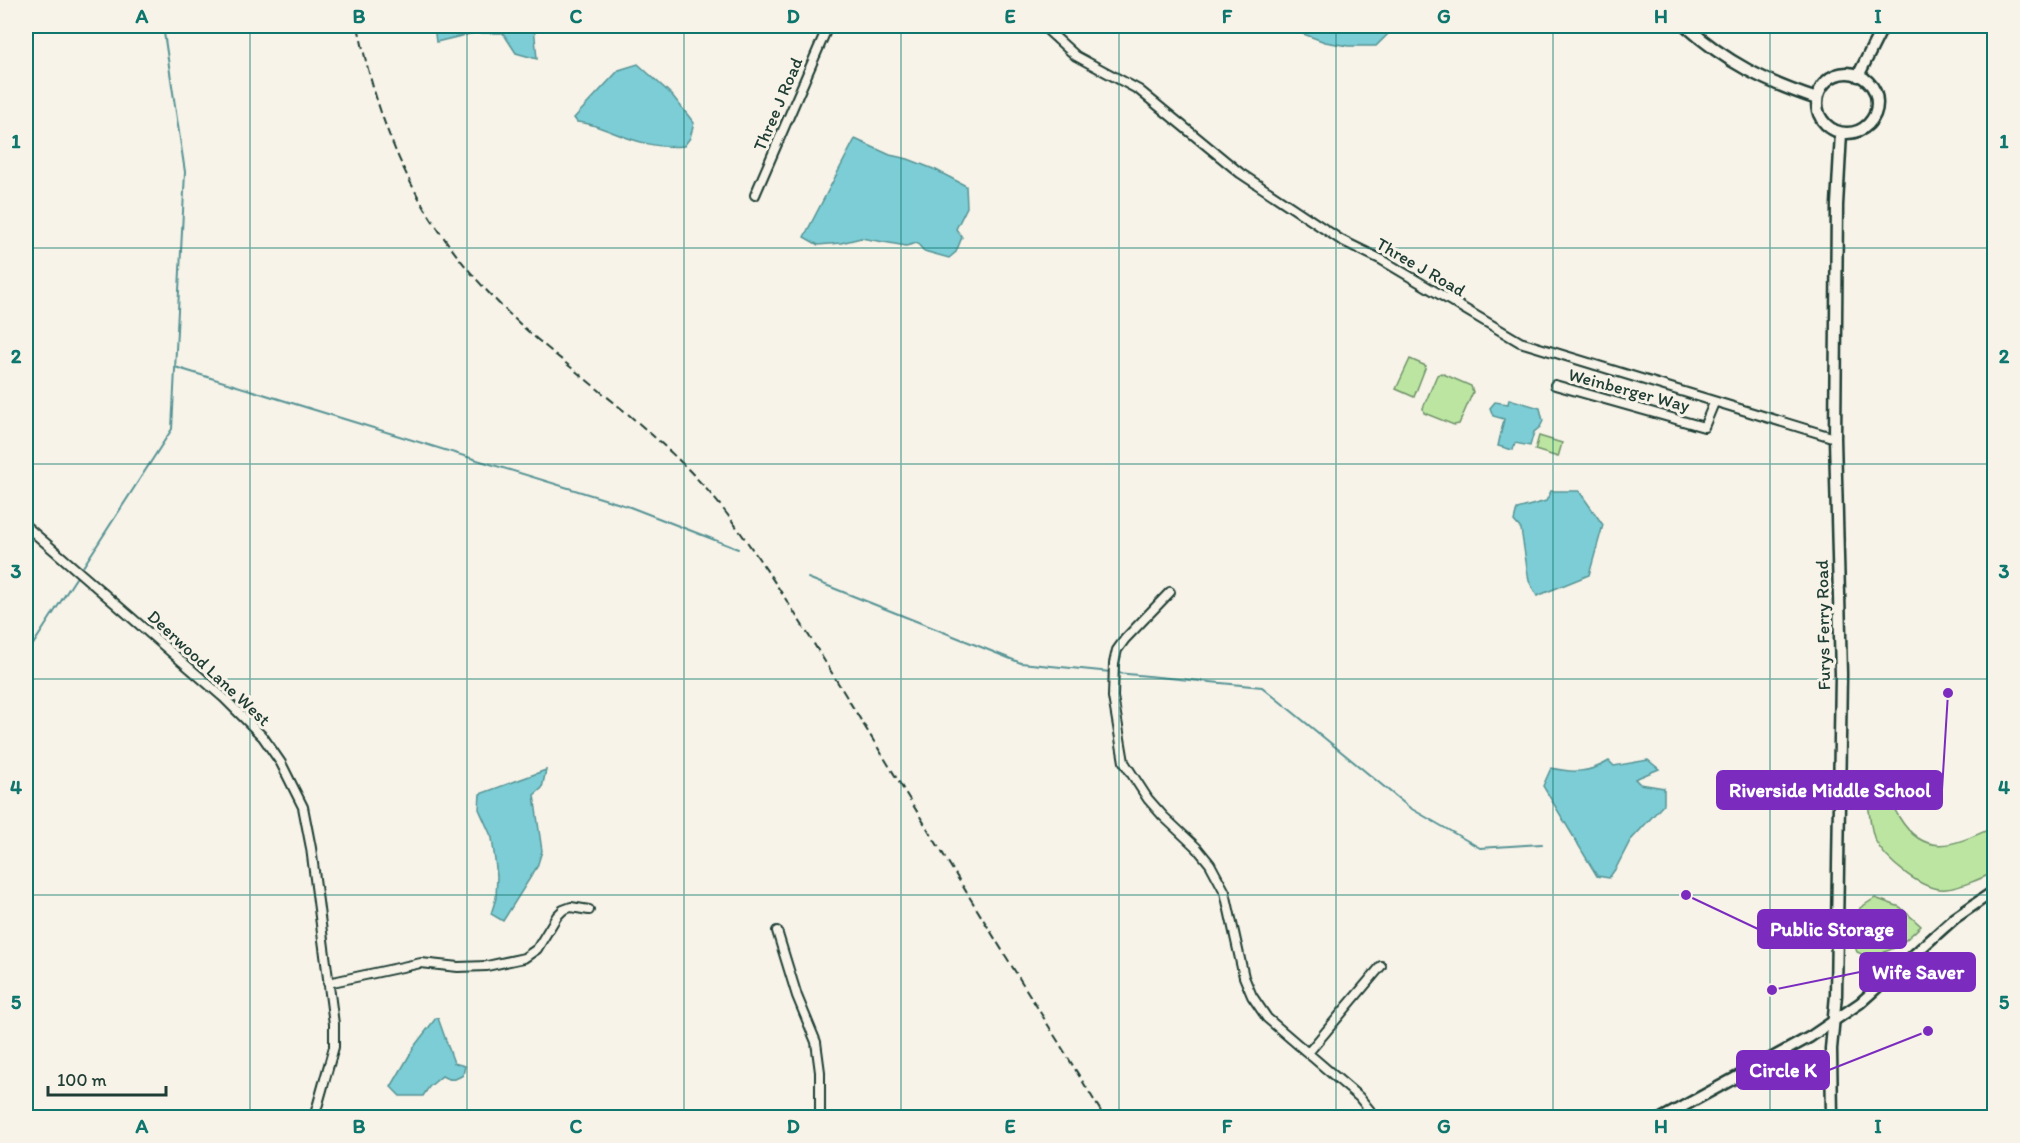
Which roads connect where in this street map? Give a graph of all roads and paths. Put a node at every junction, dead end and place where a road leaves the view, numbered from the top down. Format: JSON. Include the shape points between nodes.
{"nodes":[{"id":1,"x":828,"y":26,"type":"edge"},
{"id":2,"x":1042,"y":26,"type":"edge"},
{"id":3,"x":1686,"y":26,"type":"edge"},
{"id":4,"x":1883,"y":26,"type":"edge"},
{"id":5,"x":1858,"y":76,"type":"junction"},
{"id":6,"x":1817,"y":99,"type":"junction"},
{"id":7,"x":1841,"y":133,"type":"junction"},
{"id":8,"x":755,"y":195,"type":"dead end"},
{"id":9,"x":1555,"y":385,"type":"dead end"},
{"id":10,"x":1714,"y":403,"type":"junction"},
{"id":11,"x":1835,"y":438,"type":"junction"},
{"id":12,"x":26,"y":526,"type":"edge"},
{"id":13,"x":1170,"y":592,"type":"dead end"},
{"id":14,"x":1995,"y":891,"type":"edge"},
{"id":15,"x":589,"y":910,"type":"dead end"},
{"id":16,"x":777,"y":931,"type":"dead end"},
{"id":17,"x":1381,"y":966,"type":"dead end"},
{"id":18,"x":328,"y":983,"type":"junction"},
{"id":19,"x":1834,"y":1021,"type":"junction"},
{"id":20,"x":1308,"y":1053,"type":"junction"},
{"id":21,"x":314,"y":1118,"type":"edge"},
{"id":22,"x":820,"y":1118,"type":"edge"},
{"id":23,"x":1376,"y":1118,"type":"edge"},
{"id":24,"x":1662,"y":1118,"type":"edge"},
{"id":25,"x":1832,"y":1118,"type":"edge"}],
"edges":[{"from":1,"to":8,"type":"street","name":"Three J Road"},
{"from":2,"to":10,"type":"street","name":"Three J Road","via":[[1076,56],[1139,90],[1240,173],[1341,240],[1520,342]]},
{"from":3,"to":6,"type":"main road","via":[[1745,70]]},
{"from":4,"to":5,"type":"main road"},
{"from":5,"to":6,"type":"main road","via":[[1834,76],[1823,85]]},
{"from":5,"to":7,"type":"main road","via":[[1875,92],[1876,113],[1863,129]]},
{"from":6,"to":7,"type":"main road","via":[[1822,120]]},
{"from":7,"to":11,"type":"main road","name":"Furys Ferry Road"},
{"from":9,"to":10,"type":"street","name":"Weinberger Way","via":[[1704,427]]},
{"from":10,"to":11,"type":"street","name":"Three J Road"},
{"from":11,"to":19,"type":"main road","name":"Furys Ferry Road","via":[[1841,674]]},
{"from":12,"to":18,"type":"street","name":"Deerwood Lane West","via":[[224,698],[281,763],[303,807]]},
{"from":13,"to":20,"type":"street","via":[[1125,639],[1114,663],[1113,697],[1124,762],[1148,799],[1209,864],[1224,892],[1252,996],[1267,1018]]},
{"from":14,"to":19,"type":"street","via":[[1955,918],[1860,1004]]},
{"from":15,"to":18,"type":"street","via":[[563,910],[537,949],[524,958],[487,966],[421,963]]},
{"from":16,"to":22,"type":"street","via":[[816,1042]]},
{"from":17,"to":20,"type":"street"},
{"from":18,"to":21,"type":"street","name":"Deerwood Lane West","via":[[334,1047]]},
{"from":19,"to":24,"type":"street"},
{"from":19,"to":25,"type":"main road","name":"Furys Ferry Road"},
{"from":20,"to":23,"type":"street","via":[[1359,1097]]}]}
